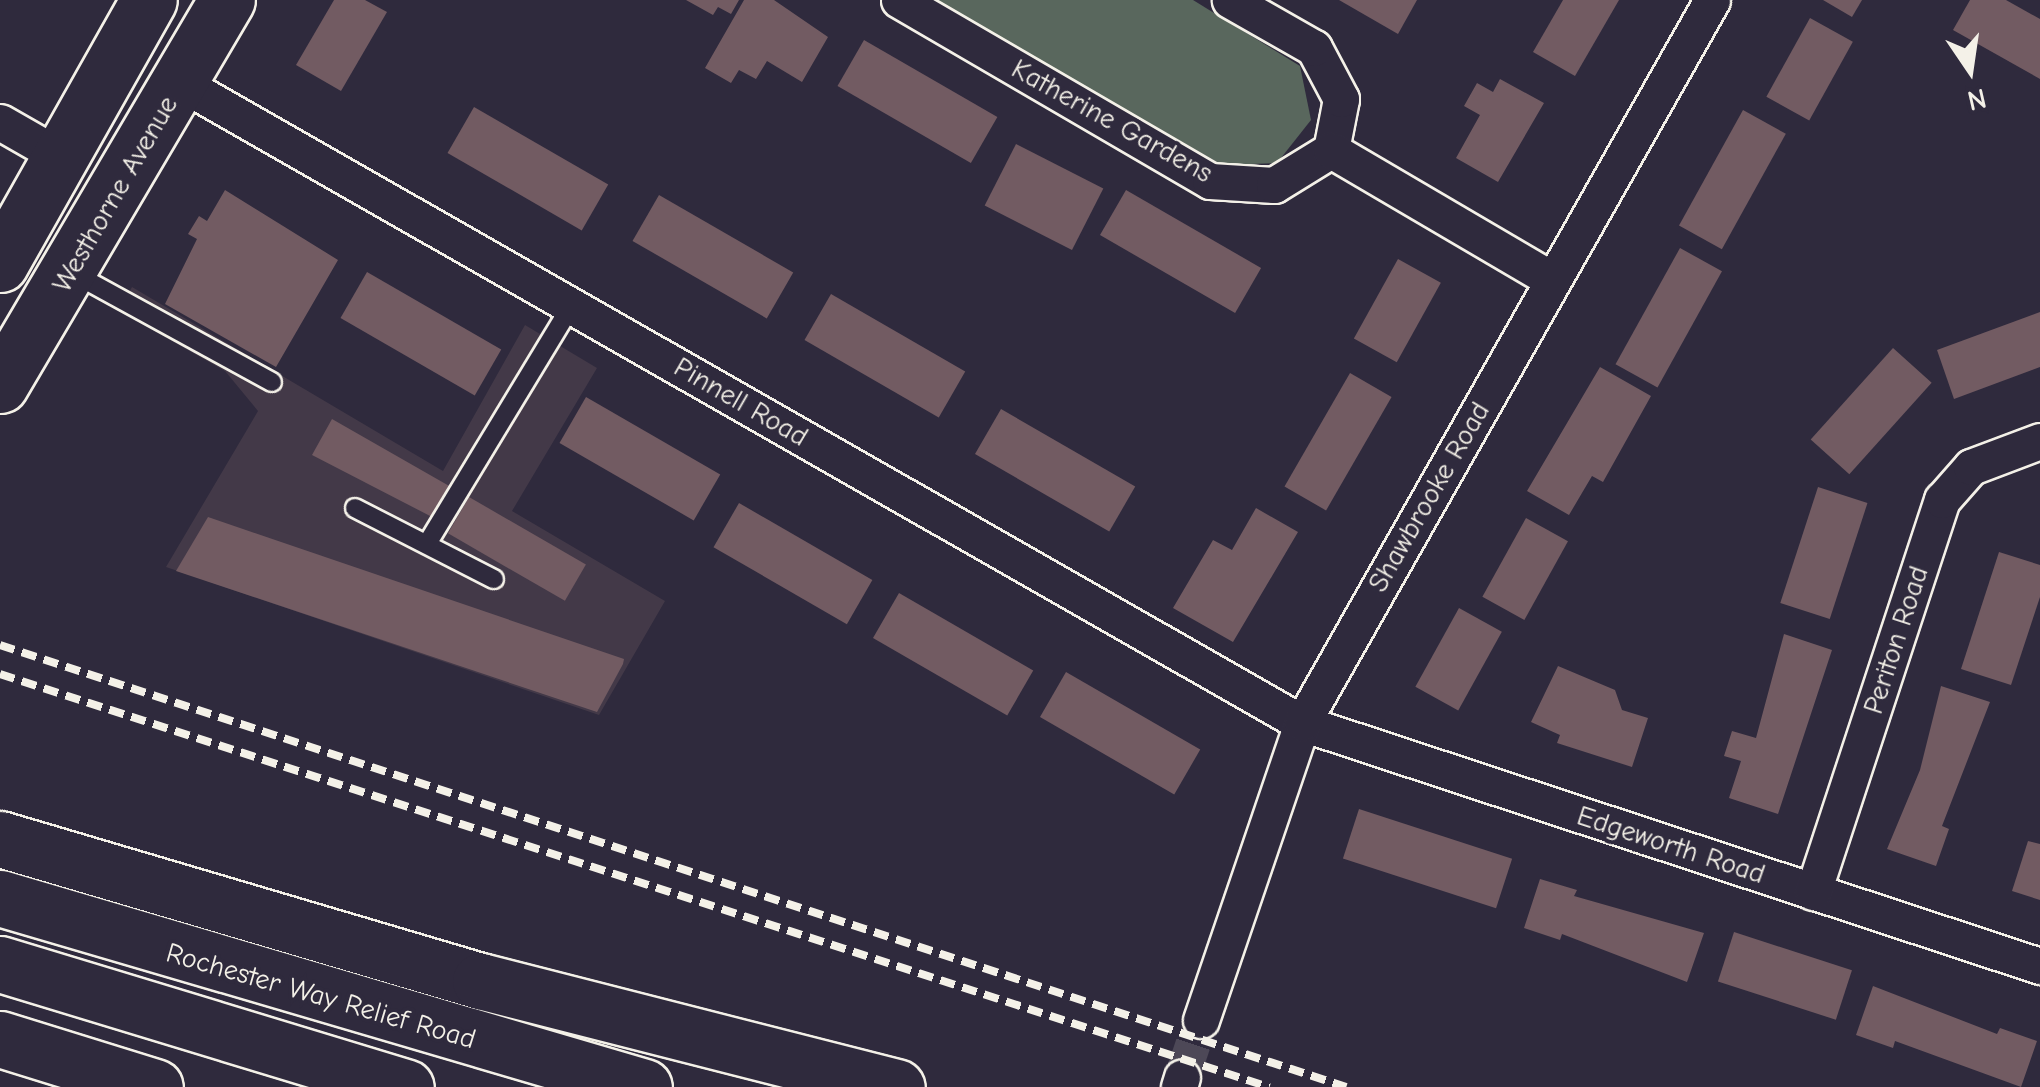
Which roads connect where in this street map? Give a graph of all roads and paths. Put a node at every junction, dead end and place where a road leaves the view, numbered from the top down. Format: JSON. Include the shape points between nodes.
{"nodes":[{"id":1,"x":149,"y":0,"type":"edge"},
{"id":2,"x":227,"y":0,"type":"edge"},
{"id":3,"x":898,"y":0,"type":"edge"},
{"id":4,"x":1230,"y":0,"type":"edge"},
{"id":5,"x":1712,"y":0,"type":"edge"},
{"id":6,"x":179,"y":82,"type":"junction"},
{"id":7,"x":0,"y":122,"type":"edge"},
{"id":8,"x":1331,"y":150,"type":"junction"},
{"id":9,"x":62,"y":157,"type":"junction"},
{"id":10,"x":0,"y":264,"type":"edge"},
{"id":11,"x":71,"y":272,"type":"junction"},
{"id":12,"x":1554,"y":280,"type":"junction"},
{"id":13,"x":572,"y":305,"type":"junction"},
{"id":14,"x":272,"y":382,"type":"dead end"},
{"id":15,"x":0,"y":385,"type":"edge"},
{"id":16,"x":2040,"y":441,"type":"edge"},
{"id":17,"x":355,"y":508,"type":"dead end"},
{"id":18,"x":427,"y":544,"type":"junction"},
{"id":19,"x":494,"y":579,"type":"dead end"},
{"id":20,"x":1302,"y":724,"type":"junction"},
{"id":21,"x":0,"y":840,"type":"edge"},
{"id":22,"x":1813,"y":892,"type":"junction"},
{"id":23,"x":0,"y":898,"type":"edge"},
{"id":24,"x":0,"y":964,"type":"edge"},
{"id":25,"x":2040,"y":966,"type":"edge"},
{"id":26,"x":1201,"y":1020,"type":"tunnel mouth"},
{"id":27,"x":0,"y":1039,"type":"edge"},
{"id":28,"x":155,"y":1087,"type":"edge"},
{"id":29,"x":406,"y":1087,"type":"edge"},
{"id":30,"x":644,"y":1087,"type":"edge"},
{"id":31,"x":897,"y":1087,"type":"edge"}],
"edges":[{"from":1,"to":9,"type":"highway"},
{"from":2,"to":6,"type":"highway","name":"Westhorne Avenue"},
{"from":3,"to":8,"type":"street","name":"Katherine Gardens","via":[[1210,182],[1274,185]]},
{"from":4,"to":8,"type":"street","via":[[1314,48],[1341,99]]},
{"from":5,"to":12,"type":"street","name":"Shawbrooke Road"},
{"from":6,"to":11,"type":"highway","name":"Westhorne Avenue"},
{"from":6,"to":13,"type":"street","name":"Pinnell Road"},
{"from":7,"to":9,"type":"street"},
{"from":8,"to":12,"type":"street"},
{"from":9,"to":10,"type":"highway"},
{"from":11,"to":14,"type":"lane"},
{"from":11,"to":15,"type":"highway","name":"Westhorne Avenue"},
{"from":12,"to":20,"type":"street","name":"Shawbrooke Road"},
{"from":13,"to":18,"type":"lane"},
{"from":13,"to":20,"type":"street","name":"Pinnell Road"},
{"from":16,"to":22,"type":"street","name":"Periton Road","via":[[1970,467],[1942,500]]},
{"from":17,"to":18,"type":"lane"},
{"from":18,"to":19,"type":"lane"},
{"from":20,"to":22,"type":"street","name":"Edgeworth Road"},
{"from":20,"to":26,"type":"street","name":"Shawbrooke Road"},
{"from":21,"to":31,"type":"highway","via":[[480,981]]},
{"from":22,"to":25,"type":"street","name":"Edgeworth Road"},
{"from":23,"to":30,"type":"highway","name":"Rochester Way Relief Road"},
{"from":24,"to":29,"type":"highway"},
{"from":27,"to":28,"type":"highway"}]}
